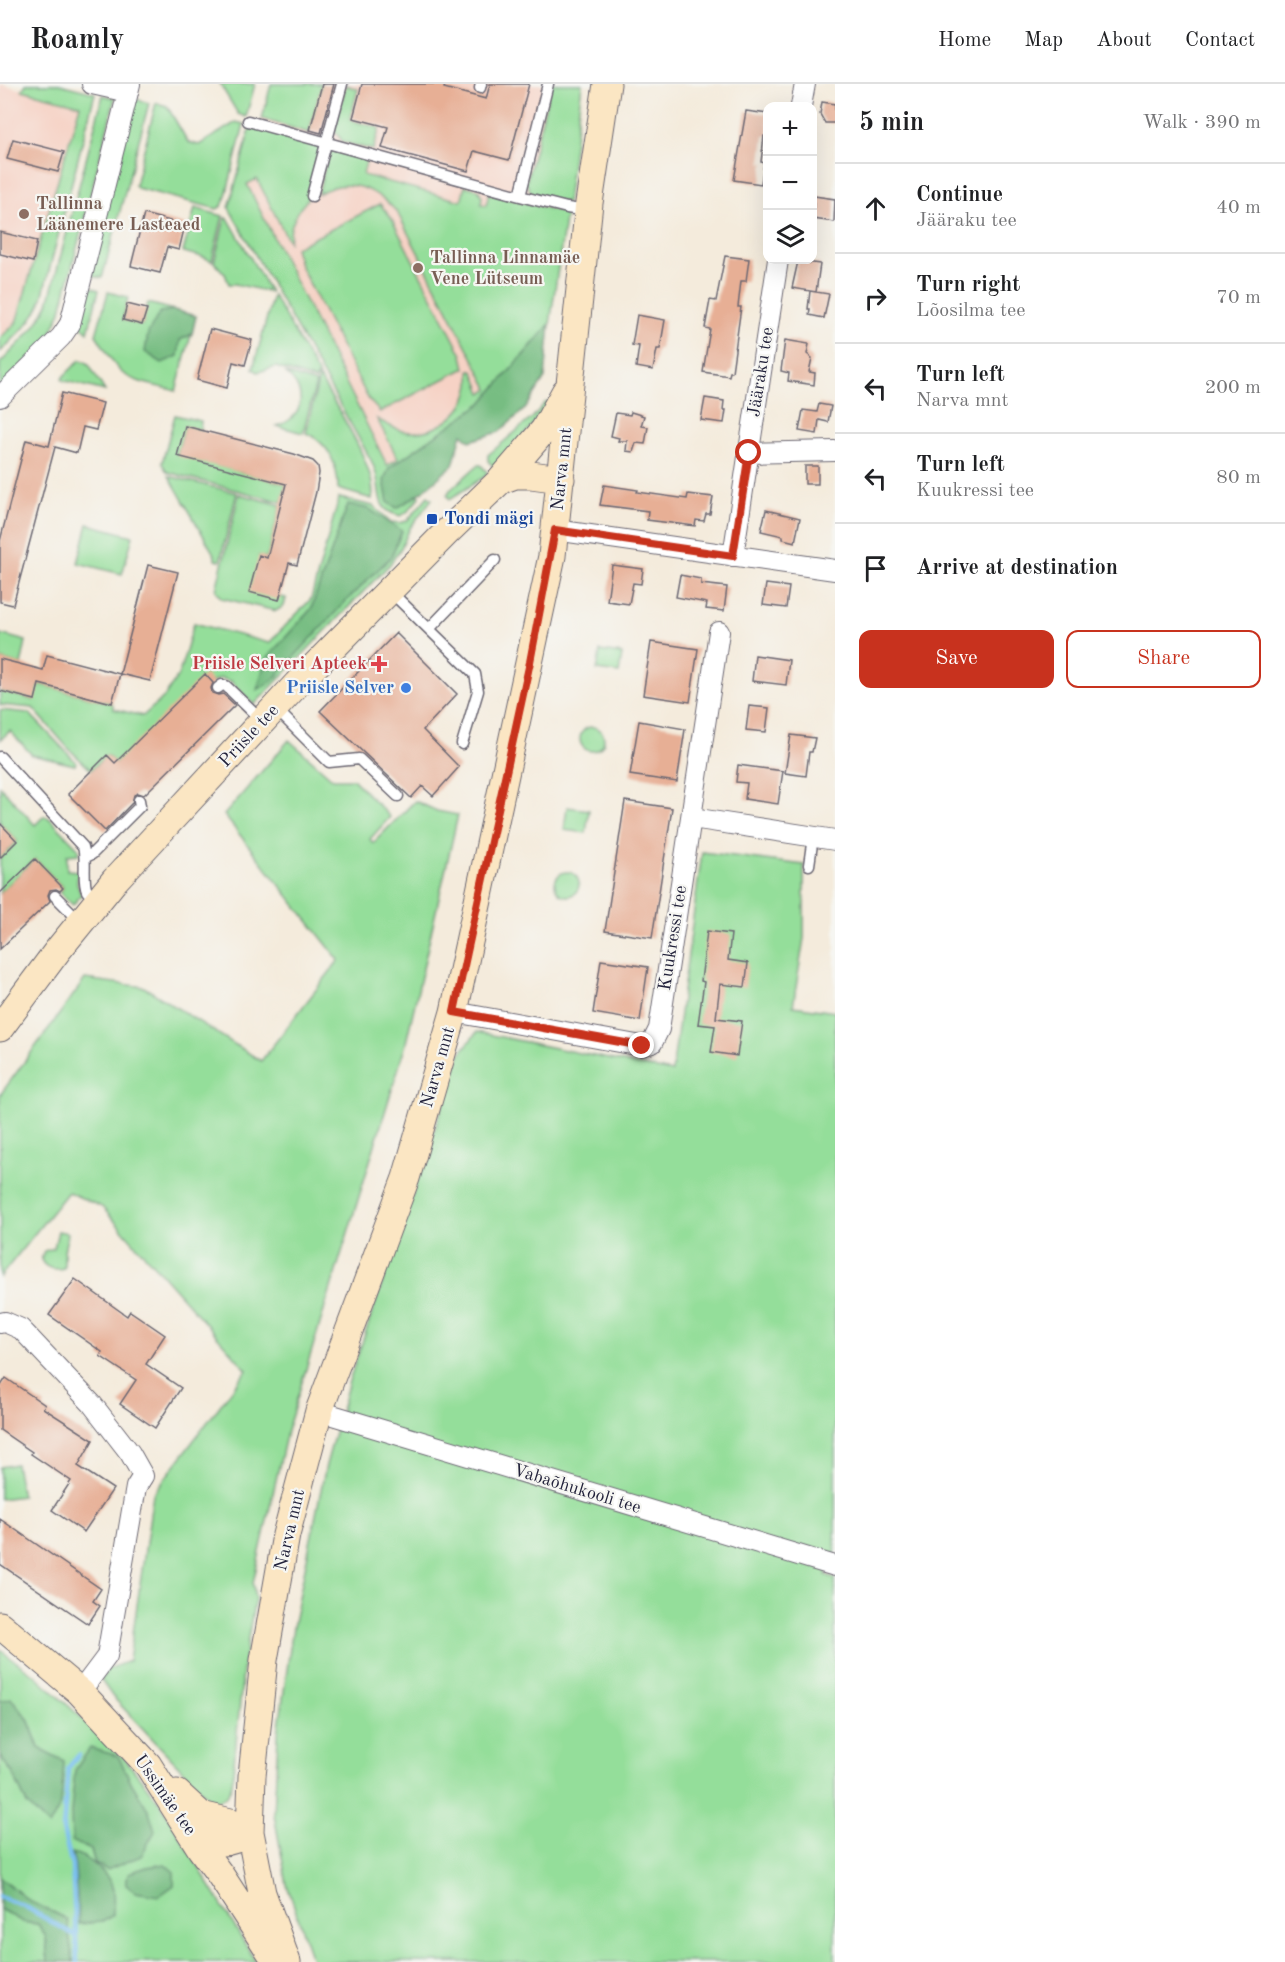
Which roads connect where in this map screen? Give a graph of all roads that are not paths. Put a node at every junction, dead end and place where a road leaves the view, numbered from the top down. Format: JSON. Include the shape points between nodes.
{"nodes":[{"id":1,"x":92,"y":84,"type":"edge"},
{"id":2,"x":342,"y":84,"type":"edge"},
{"id":3,"x":548,"y":84,"type":"edge"},
{"id":4,"x":598,"y":84,"type":"edge"},
{"id":5,"x":607,"y":84,"type":"edge"},
{"id":6,"x":805,"y":84,"type":"edge"},
{"id":7,"x":129,"y":88,"type":"edge"},
{"id":8,"x":802,"y":102,"type":"edge"},
{"id":9,"x":249,"y":121,"type":"dead end"},
{"id":10,"x":327,"y":142,"type":"junction"},
{"id":11,"x":312,"y":196,"type":"dead end"},
{"id":12,"x":520,"y":196,"type":"junction"},
{"id":13,"x":588,"y":207,"type":"junction"},
{"id":14,"x":777,"y":264,"type":"edge"},
{"id":15,"x":570,"y":383,"type":"junction"},
{"id":16,"x":0,"y":397,"type":"edge"},
{"id":17,"x":835,"y":451,"type":"edge"},
{"id":18,"x":749,"y":453,"type":"junction"},
{"id":19,"x":520,"y":458,"type":"junction"},
{"id":20,"x":561,"y":473,"type":"junction"},
{"id":21,"x":501,"y":480,"type":"junction"},
{"id":22,"x":555,"y":530,"type":"junction"},
{"id":23,"x":733,"y":556,"type":"junction"},
{"id":24,"x":495,"y":560,"type":"dead end"},
{"id":25,"x":835,"y":570,"type":"edge"},
{"id":26,"x":390,"y":590,"type":"junction"},
{"id":27,"x":430,"y":628,"type":"junction"},
{"id":28,"x":719,"y":632,"type":"dead end"},
{"id":29,"x":218,"y":687,"type":"dead end"},
{"id":30,"x":268,"y":715,"type":"junction"},
{"id":31,"x":462,"y":744,"type":"dead end"},
{"id":32,"x":0,"y":757,"type":"edge"},
{"id":33,"x":398,"y":796,"type":"dead end"},
{"id":34,"x":139,"y":800,"type":"dead end"},
{"id":35,"x":692,"y":818,"type":"junction"},
{"id":36,"x":813,"y":837,"type":"junction"},
{"id":37,"x":835,"y":840,"type":"edge"},
{"id":38,"x":86,"y":857,"type":"junction"},
{"id":39,"x":810,"y":865,"type":"dead end"},
{"id":40,"x":55,"y":896,"type":"dead end"},
{"id":41,"x":98,"y":901,"type":"junction"},
{"id":42,"x":81,"y":922,"type":"junction"},
{"id":43,"x":454,"y":1012,"type":"junction"},
{"id":44,"x":0,"y":1028,"type":"edge"},
{"id":45,"x":0,"y":1323,"type":"edge"},
{"id":46,"x":319,"y":1412,"type":"junction"},
{"id":47,"x":835,"y":1566,"type":"edge"},
{"id":48,"x":0,"y":1625,"type":"edge"},
{"id":49,"x":80,"y":1692,"type":"junction"},
{"id":50,"x":148,"y":1765,"type":"junction"},
{"id":51,"x":252,"y":1776,"type":"junction"},
{"id":52,"x":184,"y":1820,"type":"junction"},
{"id":53,"x":218,"y":1820,"type":"junction"},
{"id":54,"x":250,"y":1832,"type":"junction"},
{"id":55,"x":278,"y":1962,"type":"edge"},
{"id":56,"x":287,"y":1962,"type":"edge"}],
"edges":[{"from":1,"to":7,"type":"street"},
{"from":2,"to":10,"type":"lane"},
{"from":3,"to":12,"type":"lane"},
{"from":4,"to":13,"type":"main road"},
{"from":5,"to":13,"type":"main road","name":"Narva mnt"},
{"from":6,"to":8,"type":"street"},
{"from":7,"to":16,"type":"street","via":[[70,324]]},
{"from":9,"to":10,"type":"lane"},
{"from":10,"to":11,"type":"lane"},
{"from":10,"to":12,"type":"lane"},
{"from":12,"to":13,"type":"lane","via":[[567,208]]},
{"from":13,"to":15,"type":"main road","name":"Narva mnt"},
{"from":14,"to":18,"type":"street","name":"Jääraku tee"},
{"from":15,"to":19,"type":"main road","name":"Priisle tee","via":[[544,430]]},
{"from":15,"to":20,"type":"main road","name":"Narva mnt"},
{"from":17,"to":18,"type":"street"},
{"from":18,"to":23,"type":"street","name":"Jääraku tee"},
{"from":19,"to":20,"type":"main road","via":[[545,456],[555,460]]},
{"from":19,"to":21,"type":"main road","name":"Priisle tee"},
{"from":20,"to":21,"type":"main road","via":[[515,475]]},
{"from":20,"to":22,"type":"main road","name":"Narva mnt"},
{"from":21,"to":26,"type":"main road","name":"Priisle tee"},
{"from":22,"to":23,"type":"street"},
{"from":22,"to":43,"type":"main road","name":"Narva mnt"},
{"from":23,"to":25,"type":"street"},
{"from":24,"to":27,"type":"lane"},
{"from":26,"to":27,"type":"lane"},
{"from":26,"to":30,"type":"main road","name":"Priisle tee"},
{"from":27,"to":31,"type":"lane","via":[[475,674],[478,691]]},
{"from":28,"to":35,"type":"street","name":"Kuukressi tee"},
{"from":29,"to":30,"type":"lane","via":[[226,686]]},
{"from":30,"to":33,"type":"lane","via":[[329,762],[365,759]]},
{"from":30,"to":41,"type":"main road","name":"Priisle tee"},
{"from":32,"to":38,"type":"lane","via":[[83,847]]},
{"from":34,"to":38,"type":"lane","via":[[140,806]]},
{"from":35,"to":36,"type":"street"},
{"from":35,"to":43,"type":"street","name":"Kuukressi tee","via":[[660,1029],[652,1043],[642,1046]]},
{"from":36,"to":37,"type":"street"},
{"from":36,"to":39,"type":"lane"},
{"from":38,"to":41,"type":"lane","via":[[84,881]]},
{"from":40,"to":42,"type":"lane"},
{"from":41,"to":42,"type":"main road","name":"Priisle tee"},
{"from":42,"to":44,"type":"main road","name":"Priisle tee"},
{"from":43,"to":46,"type":"main road","name":"Narva mnt","via":[[406,1178]]},
{"from":45,"to":49,"type":"street","via":[[21,1329],[92,1404],[143,1476],[136,1487],[107,1656]]},
{"from":46,"to":47,"type":"street","name":"Vabaõhukooli tee"},
{"from":46,"to":51,"type":"main road","name":"Narva mnt","via":[[286,1535],[264,1660]]},
{"from":48,"to":49,"type":"main road","name":"Ussimäe tee"},
{"from":49,"to":50,"type":"main road","name":"Ussimäe tee"},
{"from":50,"to":52,"type":"main road","name":"Ussimäe tee"},
{"from":50,"to":53,"type":"main road","via":[[201,1815]]},
{"from":51,"to":53,"type":"main road","via":[[241,1807]]},
{"from":51,"to":54,"type":"main road","name":"Narva mnt"},
{"from":52,"to":54,"type":"main road","via":[[213,1841],[232,1842]]},
{"from":52,"to":55,"type":"main road","name":"Ussimäe tee"},
{"from":53,"to":54,"type":"main road","via":[[240,1824]]},
{"from":54,"to":56,"type":"main road","name":"Narva mnt","via":[[262,1893]]}]}
